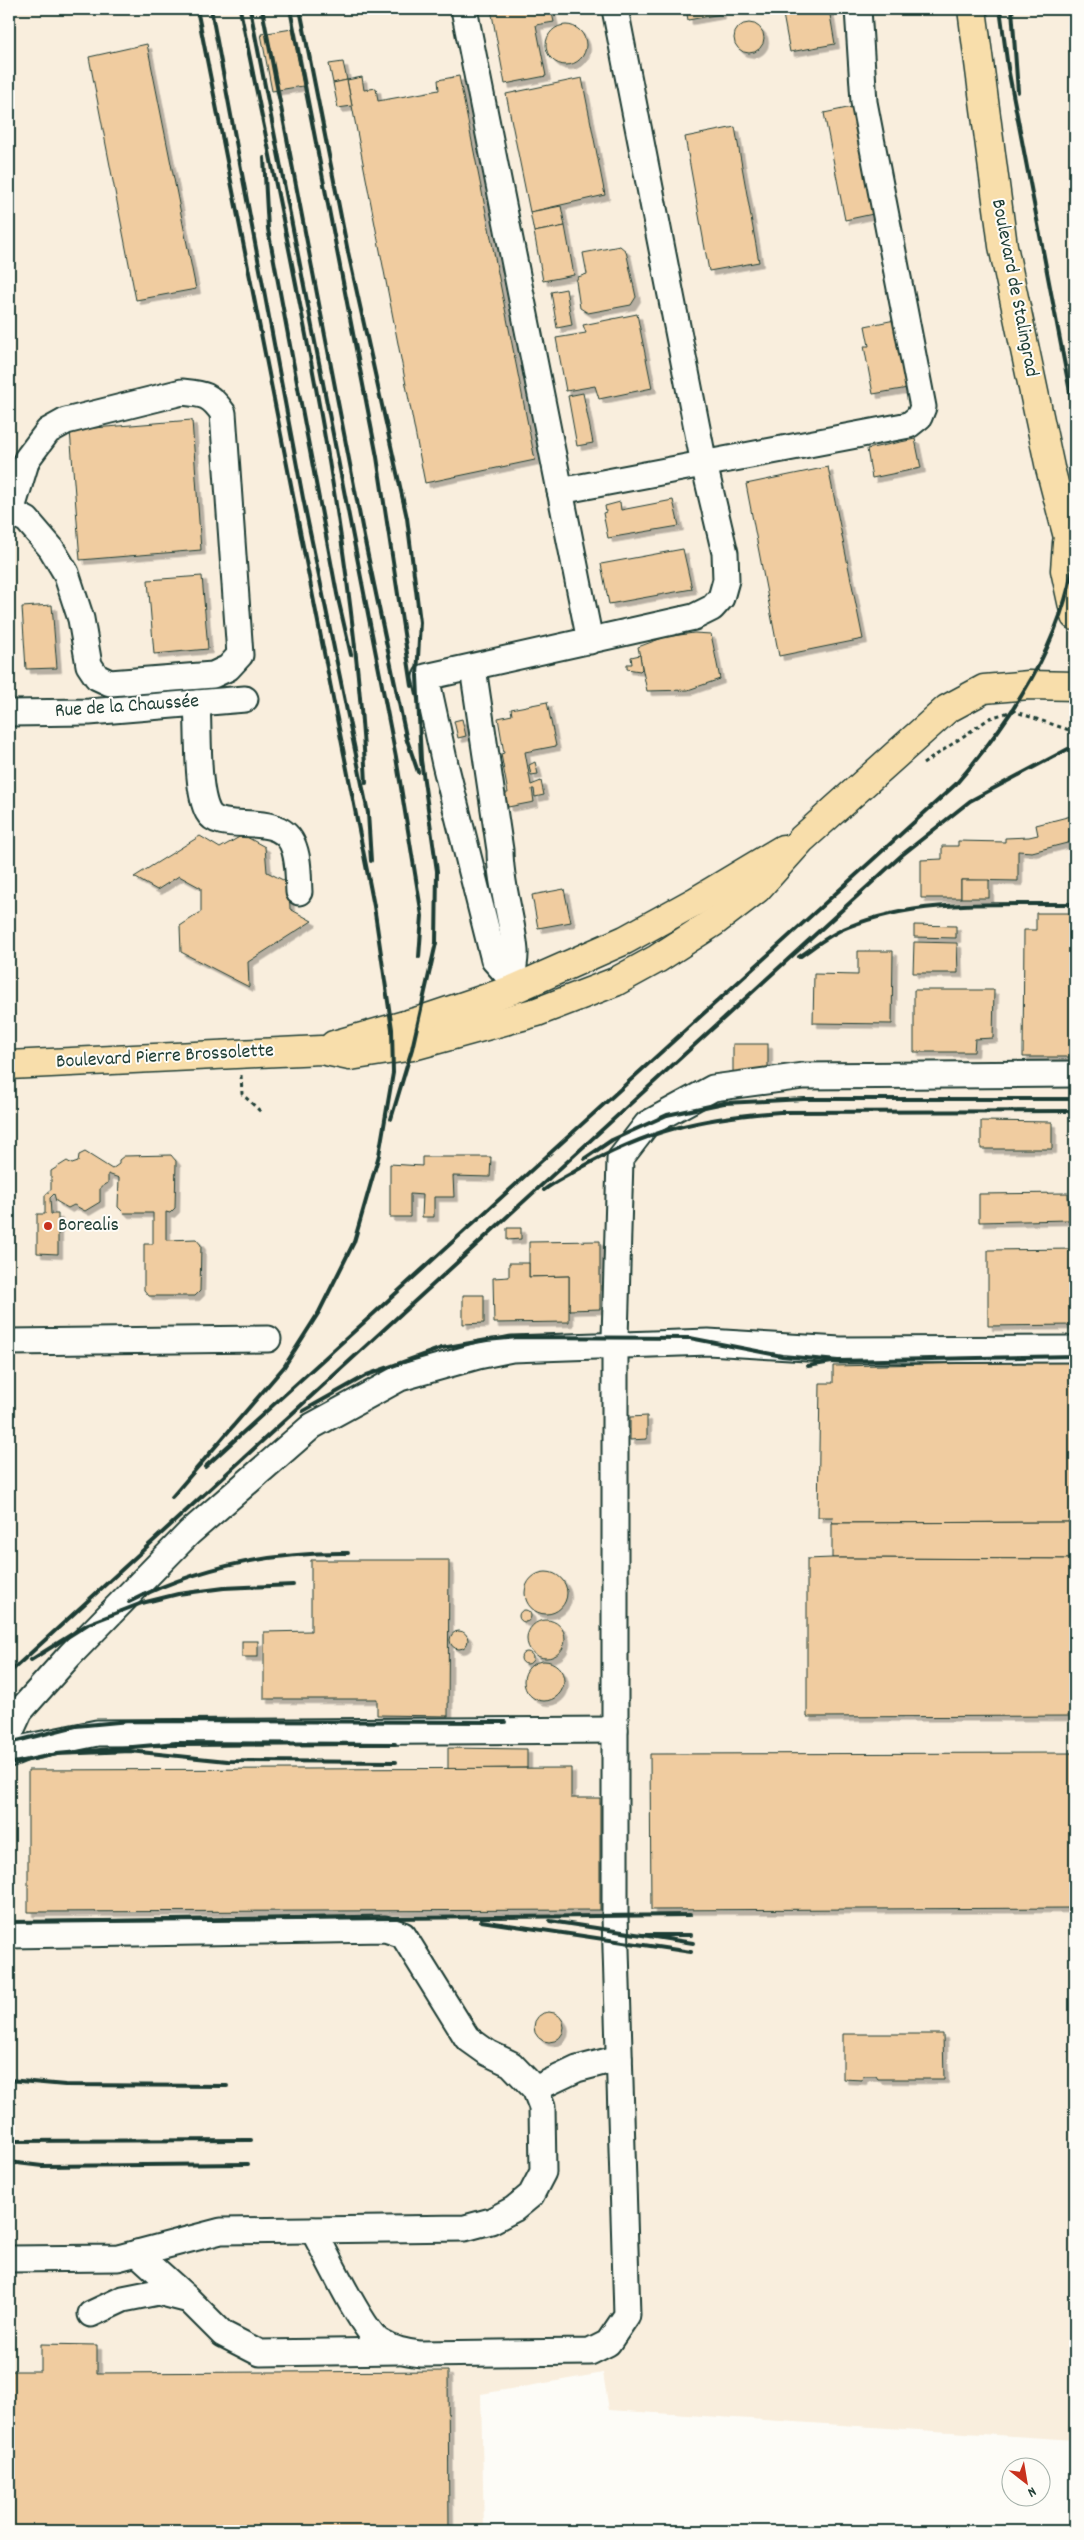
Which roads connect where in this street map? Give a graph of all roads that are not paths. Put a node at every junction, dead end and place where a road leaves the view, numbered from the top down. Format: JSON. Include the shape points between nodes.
{"nodes":[{"id":1,"x":464,"y":9,"type":"edge"},
{"id":2,"x":615,"y":9,"type":"edge"},
{"id":3,"x":858,"y":9,"type":"edge"},
{"id":4,"x":972,"y":9,"type":"edge"},
{"id":5,"x":704,"y":464,"type":"junction"},
{"id":6,"x":560,"y":491,"type":"junction"},
{"id":7,"x":10,"y":511,"type":"edge"},
{"id":8,"x":1071,"y":539,"type":"edge"},
{"id":9,"x":1075,"y":564,"type":"edge"},
{"id":10,"x":1075,"y":616,"type":"edge"},
{"id":11,"x":590,"y":641,"type":"junction"},
{"id":12,"x":472,"y":668,"type":"junction"},
{"id":13,"x":1075,"y":686,"type":"edge"},
{"id":14,"x":245,"y":699,"type":"dead end"},
{"id":15,"x":197,"y":703,"type":"junction"},
{"id":16,"x":9,"y":713,"type":"edge"},
{"id":17,"x":802,"y":838,"type":"junction"},
{"id":18,"x":299,"y":892,"type":"dead end"},
{"id":19,"x":513,"y":985,"type":"junction"},
{"id":20,"x":523,"y":1016,"type":"junction"},
{"id":21,"x":321,"y":1050,"type":"junction"},
{"id":22,"x":9,"y":1065,"type":"edge"},
{"id":23,"x":1075,"y":1074,"type":"edge"},
{"id":24,"x":268,"y":1339,"type":"dead end"},
{"id":25,"x":9,"y":1342,"type":"edge"},
{"id":26,"x":615,"y":1347,"type":"junction"},
{"id":27,"x":1075,"y":1349,"type":"edge"},
{"id":28,"x":615,"y":1730,"type":"junction"},
{"id":29,"x":9,"y":1734,"type":"edge"},
{"id":30,"x":9,"y":1754,"type":"edge"},
{"id":31,"x":9,"y":1935,"type":"edge"},
{"id":32,"x":619,"y":2058,"type":"junction"},
{"id":33,"x":535,"y":2089,"type":"junction"},
{"id":34,"x":313,"y":2230,"type":"junction"},
{"id":35,"x":137,"y":2253,"type":"junction"},
{"id":36,"x":9,"y":2259,"type":"edge"},
{"id":37,"x":189,"y":2300,"type":"junction"},
{"id":38,"x":91,"y":2314,"type":"dead end"},
{"id":39,"x":398,"y":2351,"type":"junction"}],
"edges":[{"from":1,"to":6,"type":"street"},
{"from":2,"to":5,"type":"street"},
{"from":3,"to":5,"type":"street","via":[[864,102],[923,407],[919,417],[909,425]]},
{"from":4,"to":8,"type":"main road","name":"Boulevard de Stalingrad","via":[[1003,246],[1050,468]]},
{"from":5,"to":6,"type":"street"},
{"from":5,"to":11,"type":"street","via":[[725,552],[726,580],[721,598],[712,608],[694,617]]},
{"from":6,"to":11,"type":"street"},
{"from":7,"to":7,"type":"street","via":[[27,520],[51,548],[66,573],[81,619],[89,665],[97,677],[110,682],[213,675],[228,668],[240,655],[223,414],[214,400],[201,394],[182,392],[66,421],[48,432],[27,459]]},
{"from":8,"to":9,"type":"main road","name":"Boulevard de Stalingrad"},
{"from":8,"to":10,"type":"main road","via":[[1065,570]]},
{"from":11,"to":12,"type":"street"},
{"from":12,"to":19,"type":"street","via":[[500,850],[500,875],[515,952]]},
{"from":12,"to":19,"type":"street","via":[[426,677],[494,960]]},
{"from":13,"to":17,"type":"main road","name":"Boulevard Pierre Brossolette","via":[[984,689],[947,709]]},
{"from":14,"to":15,"type":"street","name":"Rue de la Chaussée"},
{"from":15,"to":16,"type":"street","name":"Rue de la Chaussée","via":[[90,712]]},
{"from":15,"to":18,"type":"street","via":[[202,794],[208,813],[216,821],[265,824],[284,832],[292,842],[297,858]]},
{"from":17,"to":19,"type":"main road","name":"Boulevard Pierre Brossolette","via":[[625,940]]},
{"from":17,"to":20,"type":"main road","name":"Boulevard Pierre Brossolette","via":[[757,889],[657,959],[615,982]]},
{"from":19,"to":20,"type":"main road"},
{"from":19,"to":21,"type":"main road","name":"Boulevard Pierre Brossolette"},
{"from":20,"to":21,"type":"main road","name":"Boulevard Pierre Brossolette","via":[[392,1050],[350,1056]]},
{"from":21,"to":22,"type":"main road","name":"Boulevard Pierre Brossolette"},
{"from":23,"to":26,"type":"street","via":[[803,1076],[713,1088],[647,1124],[620,1159]]},
{"from":24,"to":25,"type":"street"},
{"from":26,"to":27,"type":"street","via":[[708,1342],[840,1350]]},
{"from":26,"to":28,"type":"street"},
{"from":26,"to":29,"type":"street","via":[[512,1349],[478,1356],[400,1378],[312,1426],[189,1533],[20,1710]]},
{"from":28,"to":30,"type":"street","via":[[97,1733]]},
{"from":28,"to":32,"type":"street"},
{"from":31,"to":33,"type":"street","via":[[385,1929],[403,1936],[467,2038],[511,2064]]},
{"from":32,"to":33,"type":"street","via":[[577,2069]]},
{"from":32,"to":39,"type":"street","via":[[627,2316],[618,2332],[608,2343],[590,2352],[420,2354]]},
{"from":33,"to":34,"type":"street","via":[[542,2107],[543,2172],[531,2195],[514,2209],[491,2221],[465,2228]]},
{"from":34,"to":35,"type":"street","via":[[221,2231]]},
{"from":34,"to":39,"type":"street","via":[[365,2325],[379,2341]]},
{"from":35,"to":36,"type":"street","via":[[118,2258]]},
{"from":35,"to":37,"type":"street"},
{"from":37,"to":38,"type":"street","via":[[158,2292],[124,2299]]},
{"from":37,"to":39,"type":"street","via":[[223,2334],[260,2353]]}]}
